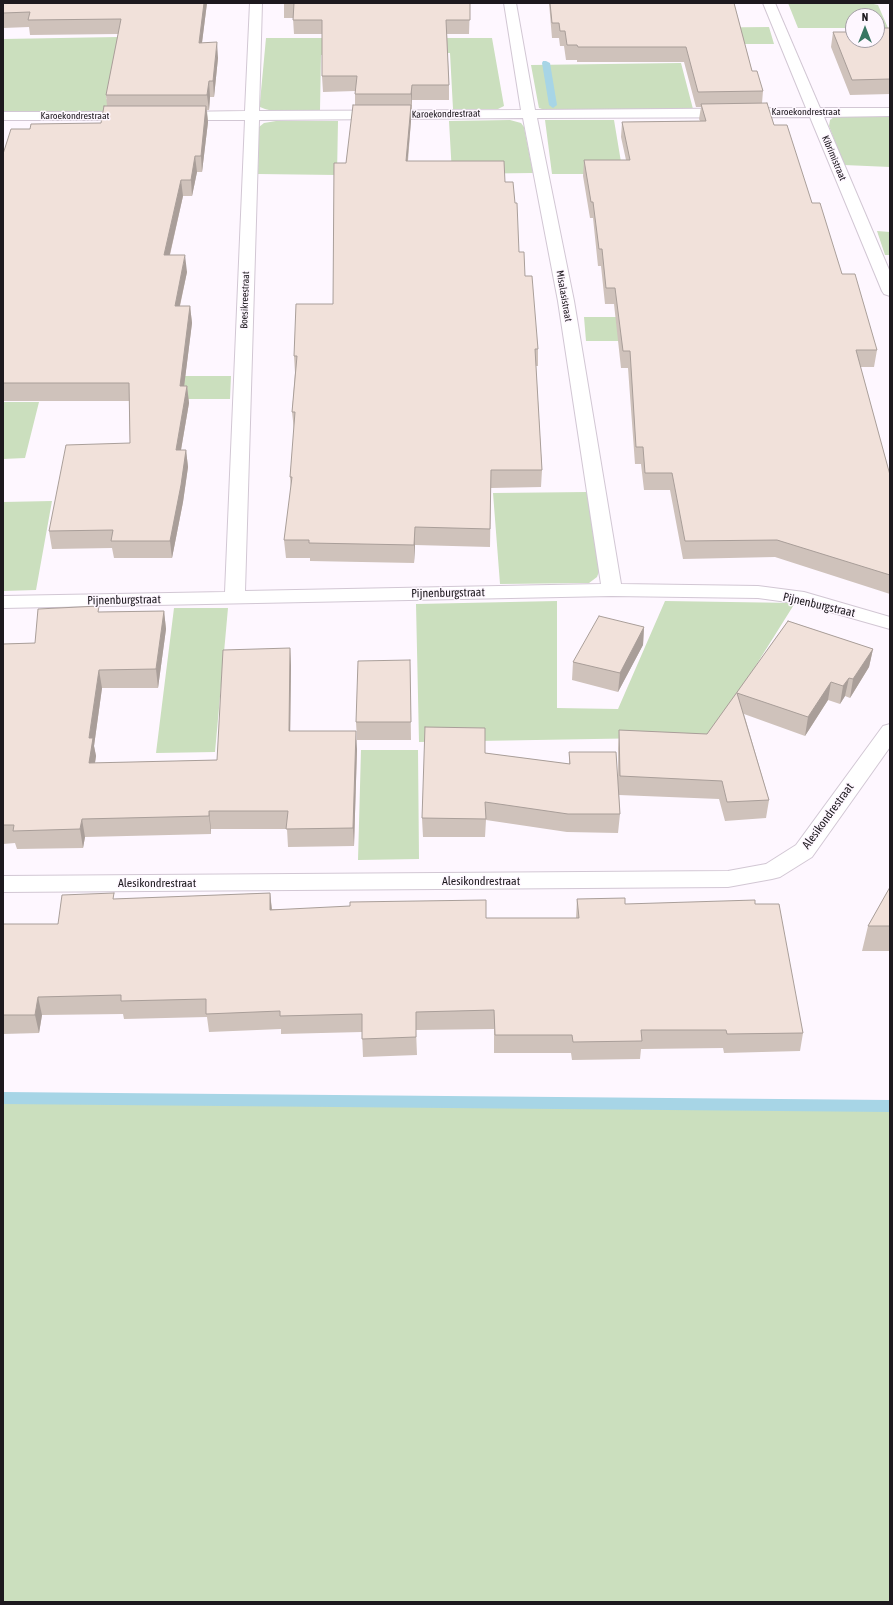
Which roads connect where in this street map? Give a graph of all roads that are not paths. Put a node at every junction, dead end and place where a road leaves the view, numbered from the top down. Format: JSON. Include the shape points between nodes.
{"nodes":[{"id":1,"x":256,"y":3,"type":"edge"},
{"id":2,"x":510,"y":3,"type":"edge"},
{"id":3,"x":769,"y":3,"type":"edge"},
{"id":4,"x":814,"y":112,"type":"junction"},
{"id":5,"x":890,"y":112,"type":"edge"},
{"id":6,"x":529,"y":114,"type":"junction"},
{"id":7,"x":3,"y":116,"type":"edge"},
{"id":8,"x":147,"y":116,"type":"edge"},
{"id":9,"x":163,"y":116,"type":"edge"},
{"id":10,"x":251,"y":116,"type":"junction"},
{"id":11,"x":890,"y":291,"type":"edge"},
{"id":12,"x":612,"y":590,"type":"junction"},
{"id":13,"x":235,"y":598,"type":"junction"},
{"id":14,"x":3,"y":602,"type":"edge"},
{"id":15,"x":890,"y":623,"type":"edge"},
{"id":16,"x":890,"y":731,"type":"edge"},
{"id":17,"x":3,"y":884,"type":"edge"}],
"edges":[{"from":1,"to":10,"type":"street","name":"Boesikreestraat"},
{"from":2,"to":6,"type":"street","name":"Misalasistraat"},
{"from":3,"to":4,"type":"street","name":"Kibrimistraat"},
{"from":4,"to":5,"type":"street","name":"Karoekondrestraat"},
{"from":4,"to":6,"type":"street","name":"Karoekondrestraat"},
{"from":4,"to":11,"type":"street","name":"Kibrimistraat"},
{"from":6,"to":10,"type":"street","name":"Karoekondrestraat"},
{"from":6,"to":12,"type":"street","name":"Misalasistraat","via":[[566,302]]},
{"from":7,"to":8,"type":"street","name":"Karoekondrestraat"},
{"from":9,"to":10,"type":"street","name":"Karoekondrestraat"},
{"from":10,"to":13,"type":"street","name":"Boesikreestraat"},
{"from":12,"to":13,"type":"street","name":"Pijnenburgstraat"},
{"from":12,"to":15,"type":"street","name":"Pijnenburgstraat","via":[[758,592],[804,598]]},
{"from":13,"to":14,"type":"street","name":"Pijnenburgstraat"},
{"from":16,"to":17,"type":"street","name":"Alesikondrestraat","via":[[804,851],[772,871],[728,879]]}]}
